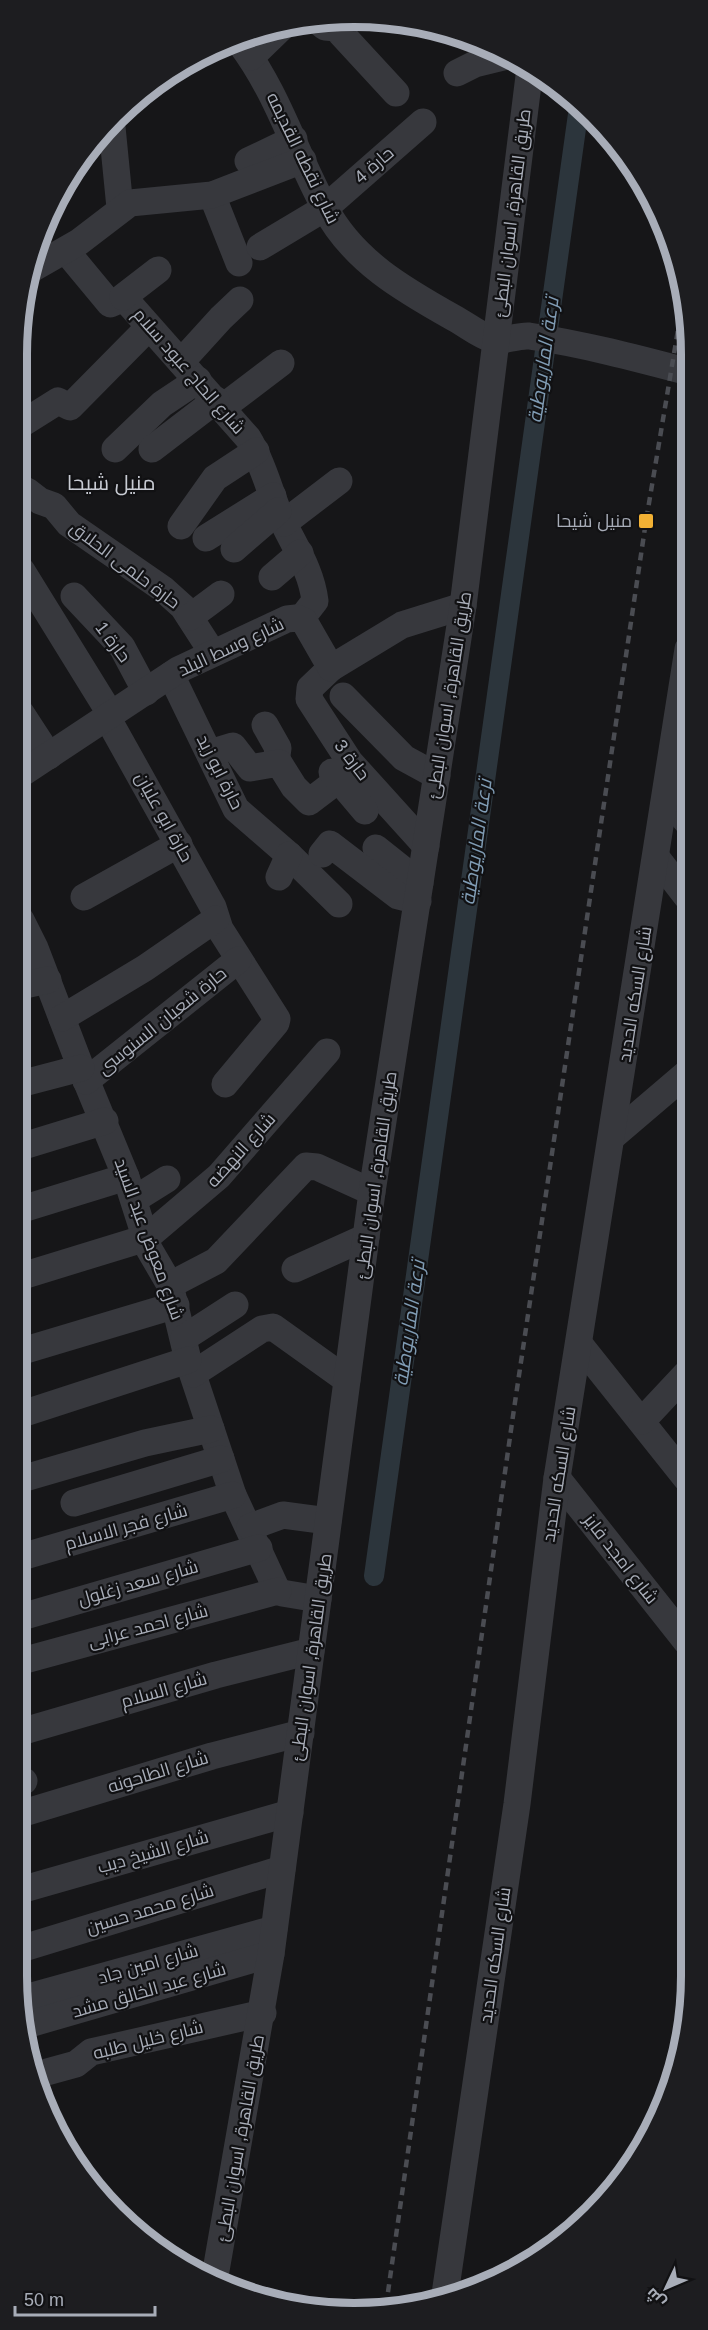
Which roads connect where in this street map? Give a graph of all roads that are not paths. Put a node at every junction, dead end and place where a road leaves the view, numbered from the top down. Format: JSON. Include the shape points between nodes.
{"nodes":[{"id":1,"x":335,"y":28,"type":"edge"},
{"id":2,"x":260,"y":41,"type":"edge"},
{"id":3,"x":246,"y":50,"type":"edge"},
{"id":4,"x":495,"y":59,"type":"edge"},
{"id":5,"x":457,"y":73,"type":"dead end"},
{"id":6,"x":529,"y":78,"type":"edge"},
{"id":7,"x":396,"y":93,"type":"dead end"},
{"id":8,"x":423,"y":122,"type":"dead end"},
{"id":9,"x":110,"y":136,"type":"edge"},
{"id":10,"x":299,"y":149,"type":"junction"},
{"id":11,"x":248,"y":161,"type":"dead end"},
{"id":12,"x":212,"y":195,"type":"junction"},
{"id":13,"x":120,"y":208,"type":"junction"},
{"id":14,"x":325,"y":208,"type":"junction"},
{"id":15,"x":56,"y":248,"type":"edge"},
{"id":16,"x":40,"y":261,"type":"edge"},
{"id":17,"x":158,"y":270,"type":"dead end"},
{"id":18,"x":123,"y":297,"type":"junction"},
{"id":19,"x":240,"y":300,"type":"dead end"},
{"id":20,"x":149,"y":327,"type":"junction"},
{"id":21,"x":496,"y":341,"type":"junction"},
{"id":22,"x":281,"y":363,"type":"dead end"},
{"id":23,"x":681,"y":370,"type":"edge"},
{"id":24,"x":205,"y":387,"type":"junction"},
{"id":25,"x":27,"y":420,"type":"edge"},
{"id":26,"x":115,"y":448,"type":"dead end"},
{"id":27,"x":152,"y":449,"type":"dead end"},
{"id":28,"x":256,"y":451,"type":"junction"},
{"id":29,"x":339,"y":481,"type":"dead end"},
{"id":30,"x":27,"y":490,"type":"dead end"},
{"id":31,"x":278,"y":510,"type":"junction"},
{"id":32,"x":181,"y":526,"type":"dead end"},
{"id":33,"x":206,"y":538,"type":"dead end"},
{"id":34,"x":234,"y":549,"type":"dead end"},
{"id":35,"x":300,"y":553,"type":"junction"},
{"id":36,"x":272,"y":578,"type":"dead end"},
{"id":37,"x":27,"y":579,"type":"edge"},
{"id":38,"x":221,"y":594,"type":"dead end"},
{"id":39,"x":75,"y":596,"type":"dead end"},
{"id":40,"x":464,"y":606,"type":"junction"},
{"id":41,"x":190,"y":617,"type":"junction"},
{"id":42,"x":301,"y":619,"type":"junction"},
{"id":43,"x":212,"y":652,"type":"junction"},
{"id":44,"x":331,"y":668,"type":"junction"},
{"id":45,"x":171,"y":675,"type":"junction"},
{"id":46,"x":146,"y":692,"type":"junction"},
{"id":47,"x":344,"y":696,"type":"dead end"},
{"id":48,"x":109,"y":716,"type":"junction"},
{"id":49,"x":681,"y":718,"type":"edge"},
{"id":50,"x":27,"y":722,"type":"edge"},
{"id":51,"x":265,"y":725,"type":"dead end"},
{"id":52,"x":210,"y":753,"type":"junction"},
{"id":53,"x":49,"y":756,"type":"junction"},
{"id":54,"x":276,"y":763,"type":"junction"},
{"id":55,"x":27,"y":770,"type":"edge"},
{"id":56,"x":437,"y":776,"type":"junction"},
{"id":57,"x":666,"y":797,"type":"junction"},
{"id":58,"x":365,"y":811,"type":"dead end"},
{"id":59,"x":681,"y":815,"type":"edge"},
{"id":60,"x":179,"y":844,"type":"junction"},
{"id":61,"x":426,"y":846,"type":"junction"},
{"id":62,"x":376,"y":848,"type":"dead end"},
{"id":63,"x":322,"y":855,"type":"dead end"},
{"id":64,"x":656,"y":857,"type":"junction"},
{"id":65,"x":681,"y":889,"type":"edge"},
{"id":66,"x":419,"y":892,"type":"junction"},
{"id":67,"x":84,"y":897,"type":"dead end"},
{"id":68,"x":339,"y":904,"type":"dead end"},
{"id":69,"x":216,"y":919,"type":"junction"},
{"id":70,"x":27,"y":933,"type":"edge"},
{"id":71,"x":238,"y":960,"type":"junction"},
{"id":72,"x":48,"y":980,"type":"junction"},
{"id":73,"x":27,"y":984,"type":"edge"},
{"id":74,"x":62,"y":1018,"type":"junction"},
{"id":75,"x":327,"y":1052,"type":"dead end"},
{"id":76,"x":83,"y":1075,"type":"junction"},
{"id":77,"x":681,"y":1078,"type":"edge"},
{"id":78,"x":27,"y":1083,"type":"edge"},
{"id":79,"x":225,"y":1083,"type":"dead end"},
{"id":80,"x":105,"y":1121,"type":"junction"},
{"id":81,"x":612,"y":1137,"type":"junction"},
{"id":82,"x":27,"y":1145,"type":"edge"},
{"id":83,"x":167,"y":1179,"type":"dead end"},
{"id":84,"x":131,"y":1188,"type":"junction"},
{"id":85,"x":372,"y":1192,"type":"junction"},
{"id":86,"x":27,"y":1209,"type":"edge"},
{"id":87,"x":366,"y":1237,"type":"junction"},
{"id":88,"x":146,"y":1238,"type":"junction"},
{"id":89,"x":295,"y":1269,"type":"dead end"},
{"id":90,"x":27,"y":1275,"type":"edge"},
{"id":91,"x":173,"y":1295,"type":"junction"},
{"id":92,"x":235,"y":1305,"type":"dead end"},
{"id":93,"x":580,"y":1345,"type":"junction"},
{"id":94,"x":27,"y":1349,"type":"edge"},
{"id":95,"x":189,"y":1358,"type":"junction"},
{"id":96,"x":681,"y":1379,"type":"edge"},
{"id":97,"x":347,"y":1380,"type":"junction"},
{"id":98,"x":27,"y":1412,"type":"edge"},
{"id":99,"x":642,"y":1421,"type":"junction"},
{"id":100,"x":211,"y":1429,"type":"junction"},
{"id":101,"x":221,"y":1459,"type":"junction"},
{"id":102,"x":681,"y":1472,"type":"edge"},
{"id":103,"x":27,"y":1477,"type":"edge"},
{"id":104,"x":557,"y":1478,"type":"junction"},
{"id":105,"x":234,"y":1495,"type":"junction"},
{"id":106,"x":74,"y":1503,"type":"dead end"},
{"id":107,"x":328,"y":1521,"type":"junction"},
{"id":108,"x":254,"y":1537,"type":"junction"},
{"id":109,"x":27,"y":1555,"type":"edge"},
{"id":110,"x":278,"y":1591,"type":"junction"},
{"id":111,"x":318,"y":1599,"type":"junction"},
{"id":112,"x":27,"y":1615,"type":"edge"},
{"id":113,"x":681,"y":1635,"type":"edge"},
{"id":114,"x":311,"y":1651,"type":"junction"},
{"id":115,"x":27,"y":1660,"type":"edge"},
{"id":116,"x":27,"y":1730,"type":"edge"},
{"id":117,"x":301,"y":1733,"type":"junction"},
{"id":118,"x":27,"y":1812,"type":"edge"},
{"id":119,"x":290,"y":1813,"type":"junction"},
{"id":120,"x":282,"y":1869,"type":"junction"},
{"id":121,"x":27,"y":1888,"type":"edge"},
{"id":122,"x":273,"y":1941,"type":"junction"},
{"id":123,"x":27,"y":1947,"type":"edge"},
{"id":124,"x":28,"y":1997,"type":"edge"},
{"id":125,"x":263,"y":2013,"type":"junction"},
{"id":126,"x":31,"y":2023,"type":"edge"},
{"id":127,"x":42,"y":2073,"type":"edge"},
{"id":128,"x":210,"y":2269,"type":"edge"},
{"id":129,"x":446,"y":2290,"type":"edge"}],
"edges":[{"from":1,"to":7,"type":"street"},
{"from":2,"to":3,"type":"street"},
{"from":3,"to":10,"type":"street","name":"شارع نقطه القديمه"},
{"from":4,"to":5,"type":"street"},
{"from":6,"to":21,"type":"street","name":"طريق القاهرة, اسوان البطئ"},
{"from":8,"to":14,"type":"street","name":"حارة 4"},
{"from":9,"to":13,"type":"street"},
{"from":10,"to":11,"type":"street"},
{"from":10,"to":12,"type":"street"},
{"from":10,"to":14,"type":"street","name":"شارع نقطه القديمه"},
{"from":12,"to":13,"type":"street","via":[[140,200]]},
{"from":12,"to":14,"type":"street","name":"حارة 4","via":[[250,255]]},
{"from":13,"to":15,"type":"street"},
{"from":14,"to":21,"type":"street","name":"شارع نقطه القديمه","via":[[338,230],[367,262],[411,294]]},
{"from":15,"to":16,"type":"street"},
{"from":15,"to":18,"type":"street","name":"شارع الحاج عبود سلام","via":[[110,303]]},
{"from":17,"to":18,"type":"street"},
{"from":18,"to":20,"type":"street","name":"شارع الحاج عبود سلام"},
{"from":19,"to":24,"type":"street","via":[[221,318]]},
{"from":20,"to":24,"type":"street","name":"شارع الحاج عبود سلام"},
{"from":20,"to":25,"type":"street","via":[[70,407],[58,401]]},
{"from":21,"to":23,"type":"street","via":[[527,336]]},
{"from":21,"to":40,"type":"street","name":"طريق القاهرة, اسوان البطئ"},
{"from":22,"to":24,"type":"street"},
{"from":24,"to":26,"type":"street","via":[[162,404]]},
{"from":24,"to":27,"type":"street"},
{"from":24,"to":28,"type":"street","name":"شارع الحاج عبود سلام"},
{"from":28,"to":31,"type":"street","name":"شارع الحاج عبود سلام"},
{"from":28,"to":32,"type":"street","via":[[216,478]]},
{"from":29,"to":31,"type":"street"},
{"from":30,"to":41,"type":"street","name":"حارة حلمى الحلاق","via":[[163,589]]},
{"from":31,"to":33,"type":"street"},
{"from":31,"to":34,"type":"street"},
{"from":31,"to":35,"type":"street","name":"شارع الحاج عبود سلام"},
{"from":35,"to":36,"type":"street"},
{"from":35,"to":42,"type":"street","name":"شارع الحاج عبود سلام","via":[[315,601]]},
{"from":37,"to":48,"type":"street","name":"حارة ابو عليان"},
{"from":38,"to":41,"type":"street"},
{"from":39,"to":46,"type":"street","name":"حارة 1","via":[[122,647]]},
{"from":40,"to":44,"type":"street","via":[[402,625]]},
{"from":40,"to":56,"type":"street","name":"طريق القاهرة, اسوان البطئ"},
{"from":41,"to":43,"type":"street","name":"حارة حلمى الحلاق"},
{"from":42,"to":43,"type":"street","name":"شارع وسط البلد","via":[[287,619]]},
{"from":42,"to":44,"type":"street","name":"شارع وسط البلد"},
{"from":43,"to":45,"type":"street","name":"شارع وسط البلد"},
{"from":44,"to":61,"type":"street","name":"حارة 3","via":[[310,688],[308,697],[350,762]]},
{"from":45,"to":46,"type":"street","name":"شارع وسط البلد"},
{"from":45,"to":52,"type":"street","name":"حارة ابو زيد"},
{"from":46,"to":48,"type":"street","name":"شارع وسط البلد"},
{"from":47,"to":56,"type":"street","via":[[396,751]]},
{"from":48,"to":53,"type":"street","name":"شارع وسط البلد"},
{"from":48,"to":60,"type":"street","name":"حارة ابو عليان"},
{"from":49,"to":57,"type":"street","name":"شارع السكه الحديد"},
{"from":50,"to":53,"type":"street"},
{"from":51,"to":54,"type":"street","via":[[278,748]]},
{"from":52,"to":54,"type":"street","via":[[233,746],[250,768]]},
{"from":52,"to":68,"type":"street","name":"حارة ابو زيد","via":[[236,809],[284,866]]},
{"from":53,"to":55,"type":"street","name":"شارع وسط البلد"},
{"from":54,"to":58,"type":"street","via":[[282,765],[309,802],[335,776]]},
{"from":56,"to":61,"type":"street","name":"طريق القاهرة, اسوان البطئ"},
{"from":57,"to":59,"type":"street"},
{"from":57,"to":64,"type":"street","name":"شارع السكه الحديد"},
{"from":60,"to":67,"type":"street"},
{"from":60,"to":69,"type":"street","name":"حارة ابو عليان"},
{"from":61,"to":66,"type":"street","name":"طريق القاهرة, اسوان البطئ"},
{"from":62,"to":66,"type":"street"},
{"from":63,"to":66,"type":"street","via":[[330,844],[398,896]]},
{"from":64,"to":65,"type":"street"},
{"from":64,"to":81,"type":"street","name":"شارع السكه الحديد"},
{"from":66,"to":85,"type":"street","name":"طريق القاهرة, اسوان البطئ"},
{"from":69,"to":71,"type":"street","name":"حارة ابو عليان"},
{"from":69,"to":74,"type":"street"},
{"from":70,"to":72,"type":"street","name":"شارع معوض عبد السيد"},
{"from":71,"to":76,"type":"street","name":"حارة شعبان السنوسى"},
{"from":71,"to":79,"type":"street","name":"حارة ابو عليان","via":[[277,1021]]},
{"from":72,"to":73,"type":"street"},
{"from":72,"to":74,"type":"street","name":"شارع معوض عبد السيد"},
{"from":74,"to":76,"type":"street","name":"شارع معوض عبد السيد"},
{"from":75,"to":88,"type":"street","name":"شارع النهضه","via":[[219,1176]]},
{"from":76,"to":78,"type":"street"},
{"from":76,"to":80,"type":"street","name":"شارع معوض عبد السيد"},
{"from":77,"to":81,"type":"street"},
{"from":80,"to":82,"type":"street"},
{"from":80,"to":84,"type":"street","name":"شارع معوض عبد السيد"},
{"from":81,"to":93,"type":"street","name":"شارع السكه الحديد"},
{"from":83,"to":84,"type":"street"},
{"from":84,"to":86,"type":"street"},
{"from":84,"to":88,"type":"street","name":"شارع معوض عبد السيد"},
{"from":85,"to":87,"type":"street","name":"طريق القاهرة, اسوان البطئ"},
{"from":85,"to":91,"type":"street","via":[[306,1166],[216,1261]]},
{"from":87,"to":89,"type":"street"},
{"from":87,"to":97,"type":"street","name":"طريق القاهرة, اسوان البطئ"},
{"from":88,"to":90,"type":"street"},
{"from":88,"to":91,"type":"street","name":"شارع معوض عبد السيد"},
{"from":91,"to":94,"type":"street"},
{"from":91,"to":95,"type":"street","name":"شارع معوض عبد السيد"},
{"from":92,"to":95,"type":"street"},
{"from":93,"to":99,"type":"street"},
{"from":93,"to":104,"type":"street","name":"شارع السكه الحديد"},
{"from":95,"to":97,"type":"street","via":[[273,1327]]},
{"from":95,"to":98,"type":"street"},
{"from":95,"to":100,"type":"street","name":"شارع معوض عبد السيد"},
{"from":96,"to":99,"type":"street"},
{"from":97,"to":107,"type":"street","name":"طريق القاهرة, اسوان البطئ"},
{"from":99,"to":102,"type":"street"},
{"from":100,"to":101,"type":"street","name":"شارع معوض عبد السيد"},
{"from":100,"to":103,"type":"street","via":[[145,1443]]},
{"from":101,"to":105,"type":"street","name":"شارع معوض عبد السيد"},
{"from":101,"to":106,"type":"street"},
{"from":104,"to":113,"type":"street","name":"شارع امجد فايز"},
{"from":104,"to":129,"type":"street","name":"شارع السكه الحديد","via":[[517,1804]]},
{"from":105,"to":108,"type":"street","name":"شارع معوض عبد السيد"},
{"from":105,"to":109,"type":"street","name":"شارع فجر الاسلام"},
{"from":107,"to":108,"type":"street","name":"شارع سعد زغلول","via":[[282,1515]]},
{"from":107,"to":111,"type":"street","name":"طريق القاهرة, اسوان البطئ"},
{"from":108,"to":110,"type":"street","name":"شارع معوض عبد السيد"},
{"from":108,"to":112,"type":"street","name":"شارع سعد زغلول"},
{"from":110,"to":111,"type":"street"},
{"from":110,"to":115,"type":"street","name":"شارع احمد عرابى"},
{"from":111,"to":114,"type":"street","name":"طريق القاهرة, اسوان البطئ"},
{"from":114,"to":116,"type":"street","name":"شارع السلام"},
{"from":114,"to":117,"type":"street","name":"طريق القاهرة, اسوان البطئ"},
{"from":117,"to":118,"type":"street","name":"شارع الطاحونه"},
{"from":117,"to":119,"type":"street","name":"طريق القاهرة, اسوان البطئ"},
{"from":119,"to":120,"type":"street","name":"طريق القاهرة, اسوان البطئ"},
{"from":119,"to":121,"type":"street","name":"شارع الشيخ ديب"},
{"from":120,"to":122,"type":"street","name":"طريق القاهرة, اسوان البطئ"},
{"from":120,"to":123,"type":"street","name":"شارع محمد حسين"},
{"from":122,"to":124,"type":"street","name":"شارع امين جاد"},
{"from":122,"to":125,"type":"street","name":"طريق القاهرة, اسوان البطئ"},
{"from":122,"to":126,"type":"street","name":"شارع عبد الخالق مشد"},
{"from":125,"to":127,"type":"street","name":"شارع خليل طلبه","via":[[91,2052],[76,2064]]},
{"from":125,"to":128,"type":"street","name":"طريق القاهرة, اسوان البطئ"}]}
